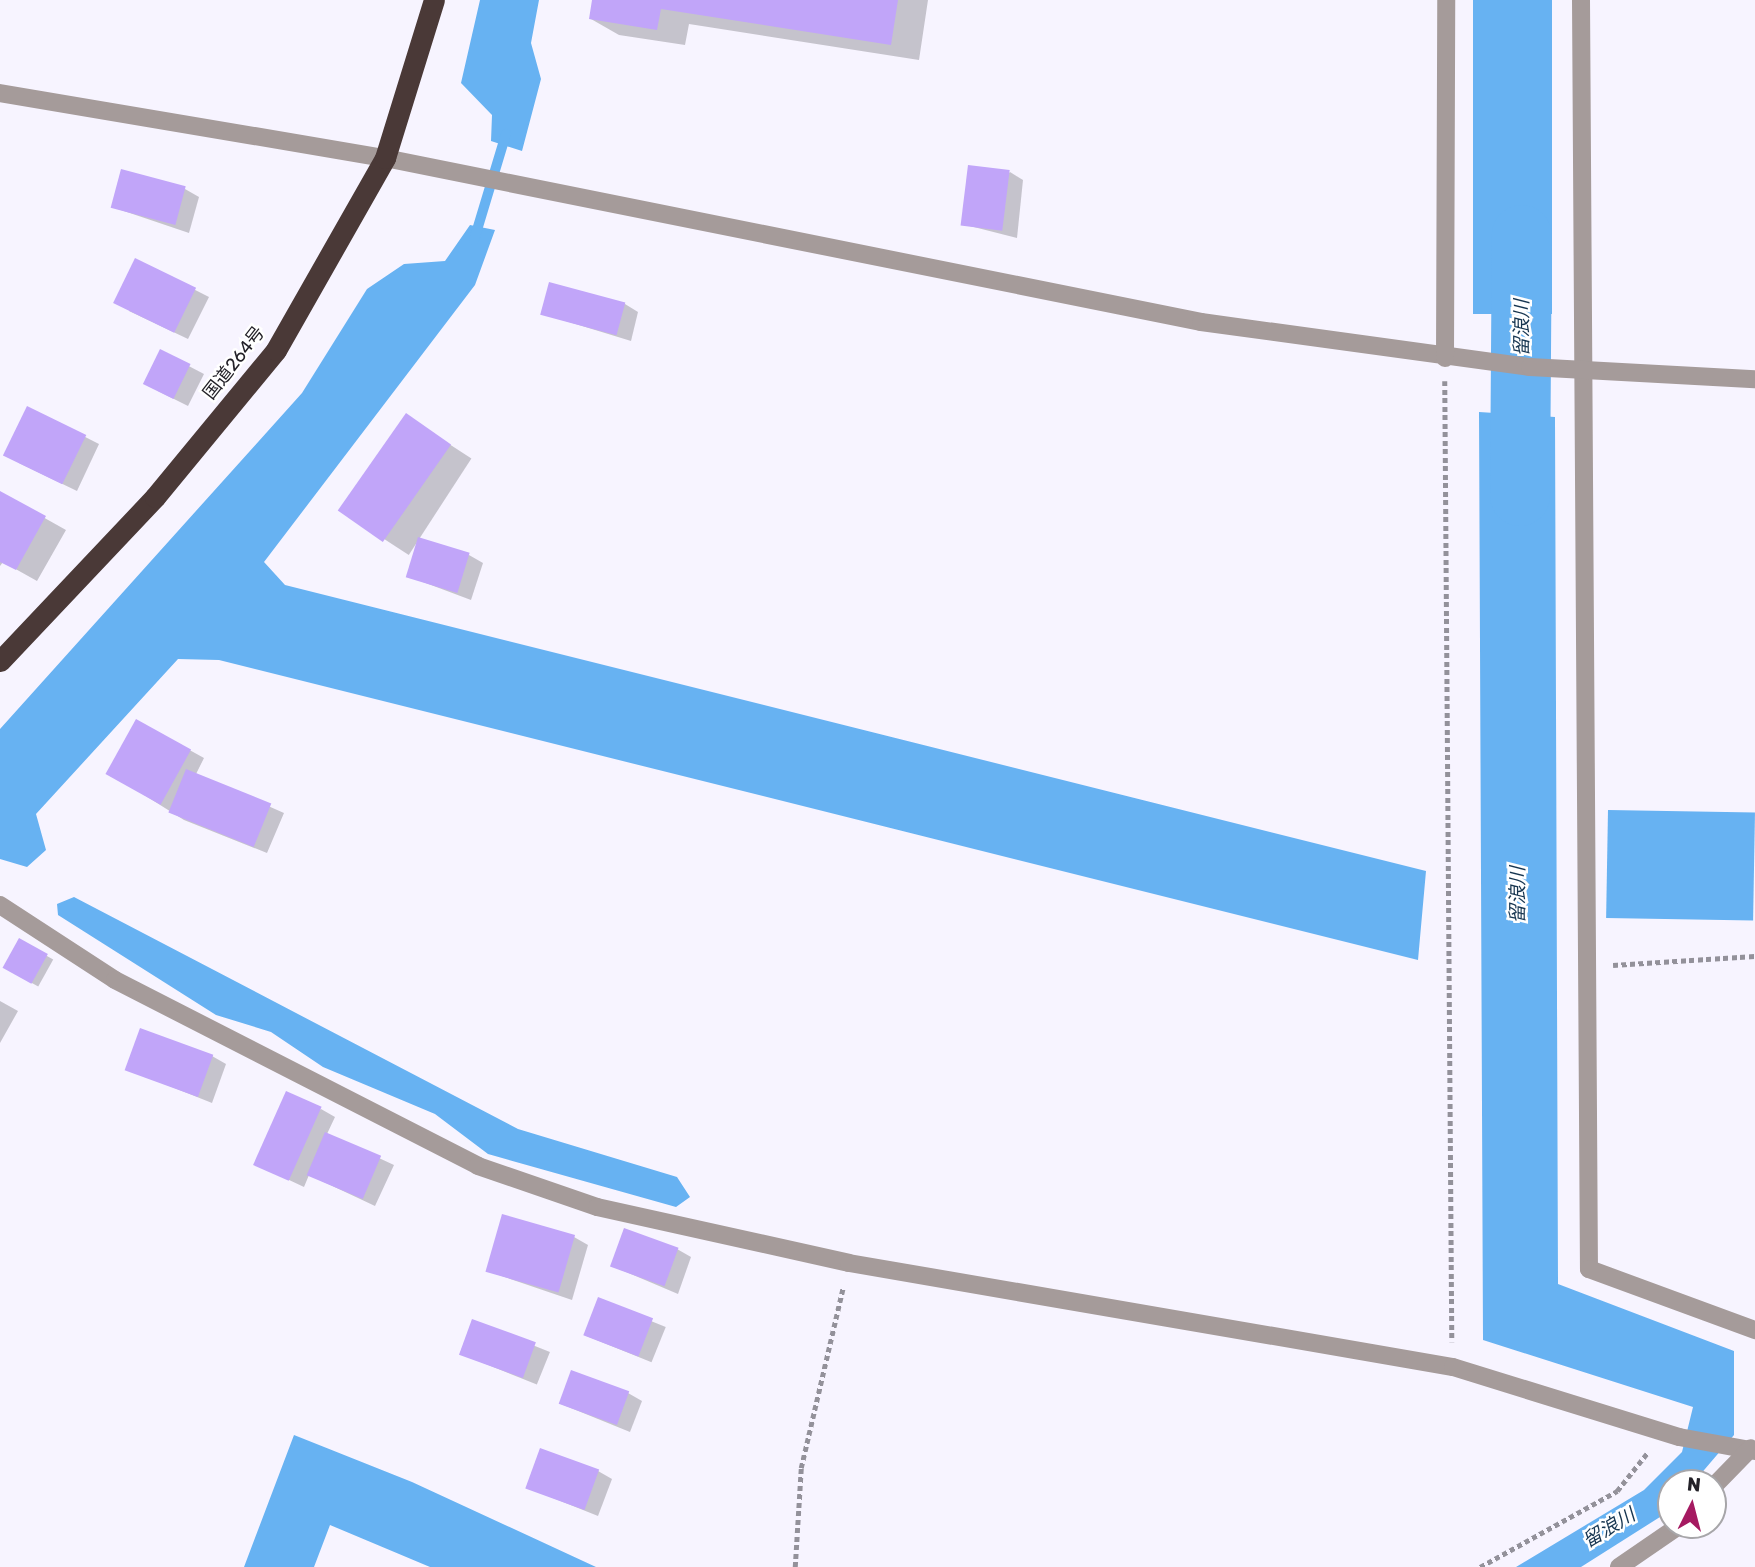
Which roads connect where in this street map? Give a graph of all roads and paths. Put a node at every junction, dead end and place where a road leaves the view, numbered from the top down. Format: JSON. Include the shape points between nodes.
{"nodes":[{"id":1,"x":434,"y":0,"type":"edge"},
{"id":2,"x":1446,"y":0,"type":"edge"},
{"id":3,"x":1581,"y":0,"type":"edge"},
{"id":4,"x":0,"y":93,"type":"edge"},
{"id":5,"x":385,"y":158,"type":"junction"},
{"id":6,"x":1445,"y":358,"type":"junction"},
{"id":7,"x":1585,"y":371,"type":"junction"},
{"id":8,"x":1755,"y":379,"type":"edge"},
{"id":9,"x":0,"y":661,"type":"edge"},
{"id":10,"x":0,"y":905,"type":"edge"},
{"id":11,"x":1755,"y":956,"type":"edge"},
{"id":12,"x":1585,"y":967,"type":"junction"},
{"id":13,"x":849,"y":1263,"type":"junction"},
{"id":14,"x":1755,"y":1330,"type":"edge"},
{"id":15,"x":1453,"y":1367,"type":"junction"},
{"id":16,"x":1671,"y":1435,"type":"junction"},
{"id":17,"x":1753,"y":1448,"type":"edge"},
{"id":18,"x":1727,"y":1473,"type":"edge"},
{"id":19,"x":1660,"y":1539,"type":"edge"},
{"id":20,"x":795,"y":1567,"type":"edge"},
{"id":21,"x":1480,"y":1567,"type":"edge"},
{"id":22,"x":1619,"y":1567,"type":"edge"}],
"edges":[{"from":1,"to":5,"type":"highway","name":"国道264号"},
{"from":2,"to":6,"type":"street"},
{"from":3,"to":7,"type":"street"},
{"from":4,"to":5,"type":"street"},
{"from":5,"to":6,"type":"street","via":[[1201,321]]},
{"from":5,"to":9,"type":"highway","name":"国道264号","via":[[276,350],[155,497]]},
{"from":6,"to":7,"type":"street"},
{"from":6,"to":15,"type":"path"},
{"from":7,"to":8,"type":"street"},
{"from":7,"to":12,"type":"street"},
{"from":10,"to":13,"type":"street","via":[[115,980],[478,1166],[597,1208]]},
{"from":11,"to":12,"type":"path"},
{"from":12,"to":14,"type":"street","via":[[1589,1269]]},
{"from":13,"to":15,"type":"street"},
{"from":13,"to":20,"type":"path","via":[[801,1468]]},
{"from":15,"to":16,"type":"street"},
{"from":16,"to":17,"type":"street","via":[[1725,1450]]},
{"from":16,"to":21,"type":"path","via":[[1617,1491]]},
{"from":17,"to":18,"type":"street"},
{"from":19,"to":22,"type":"street"}]}
